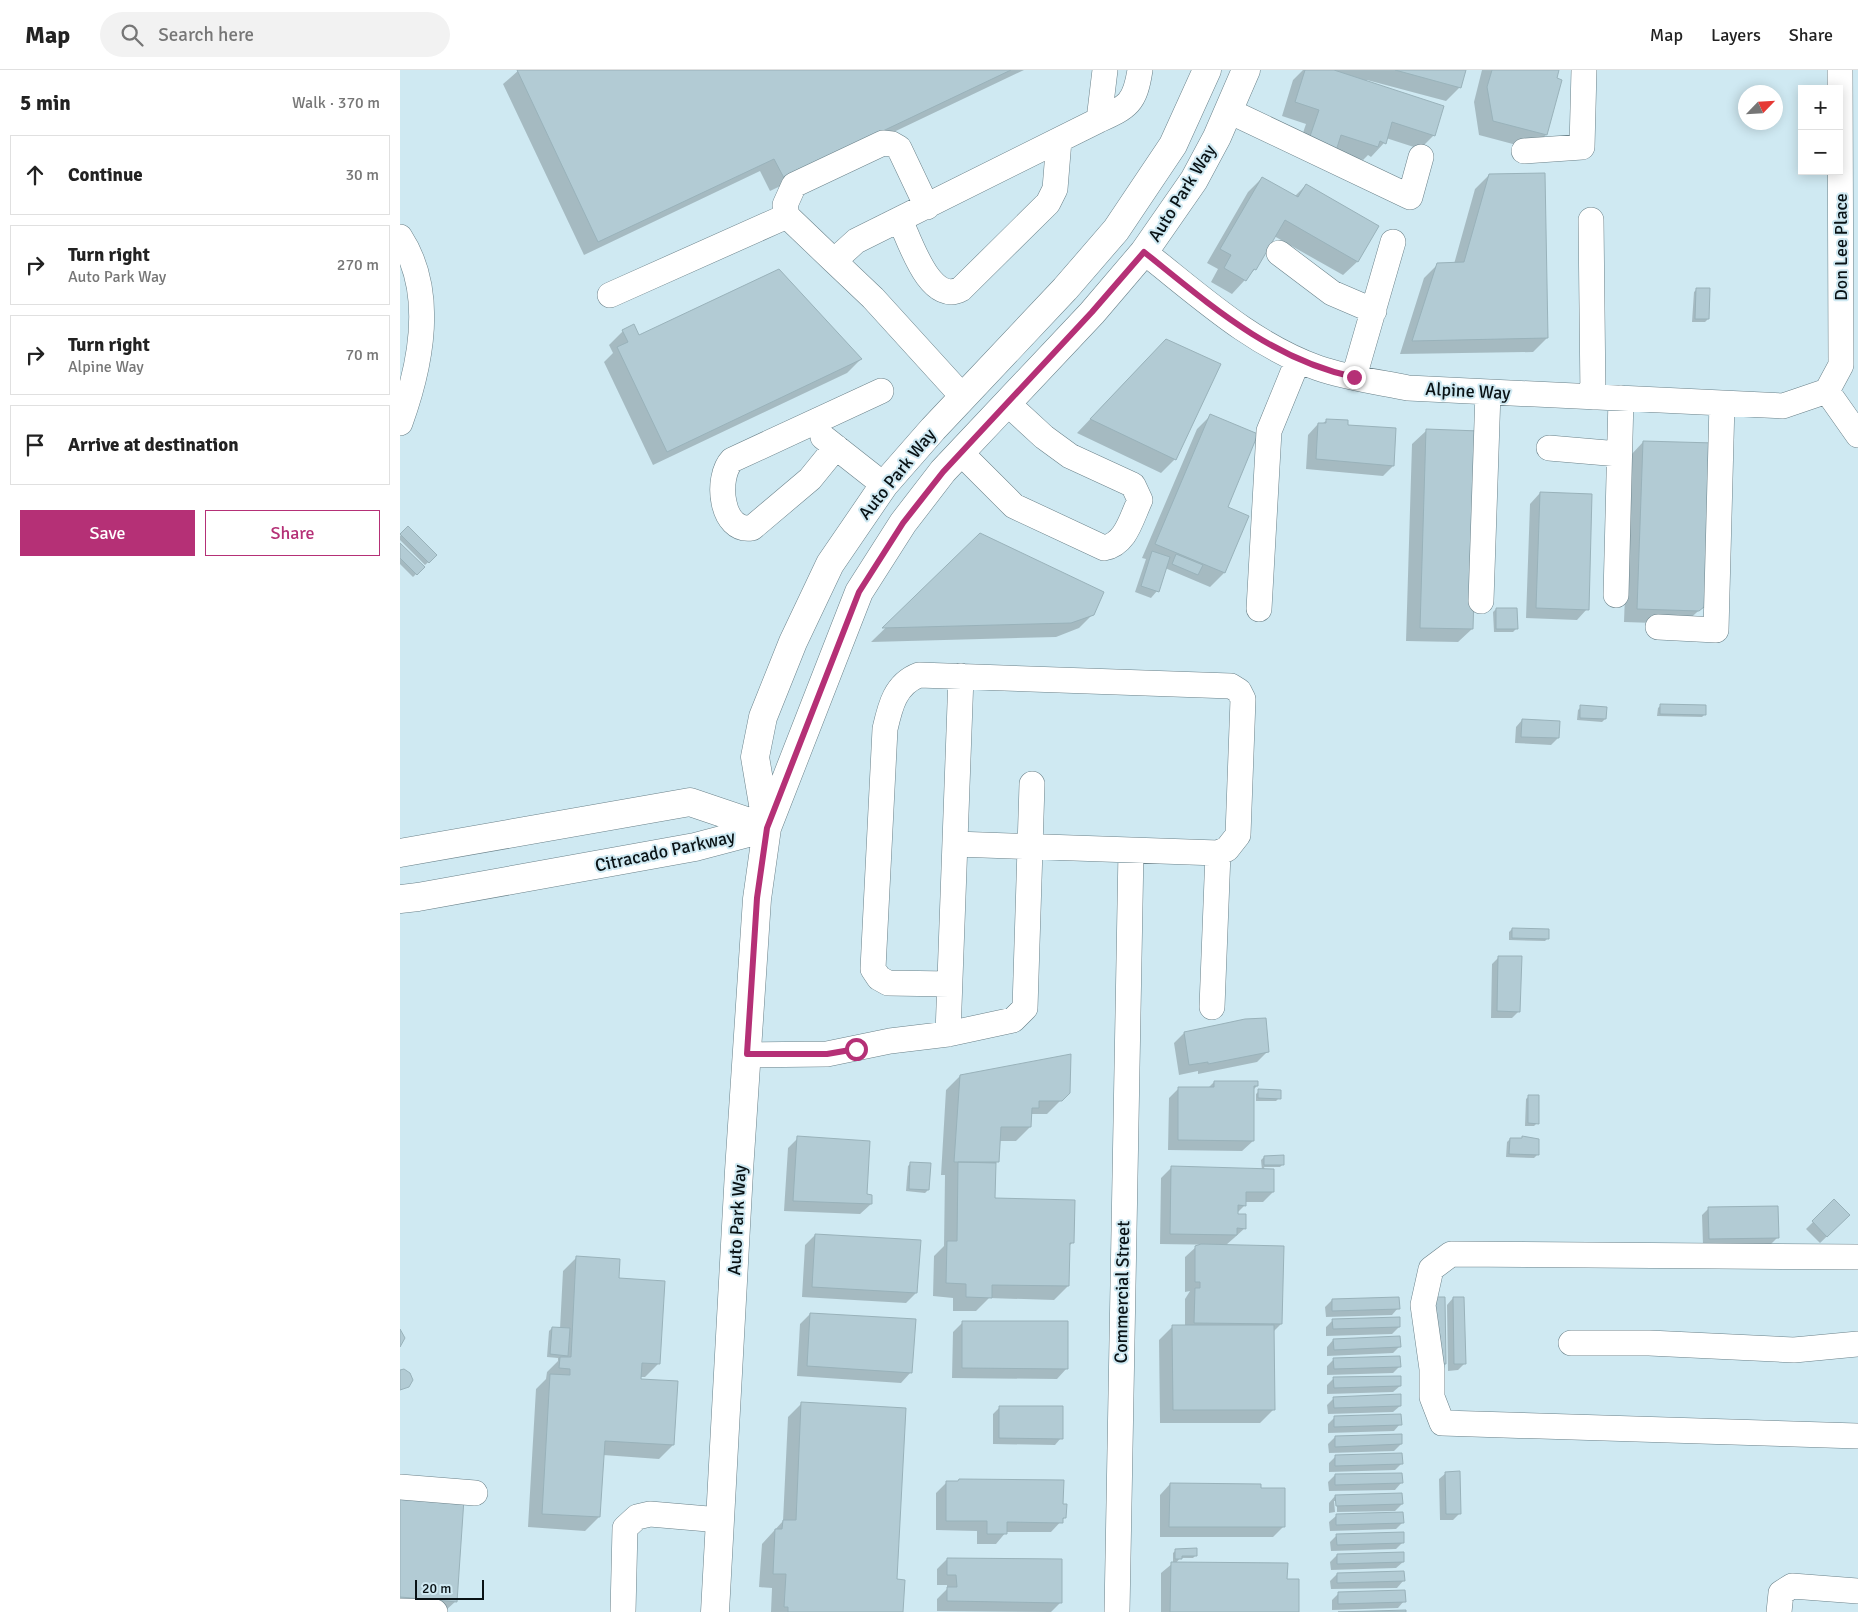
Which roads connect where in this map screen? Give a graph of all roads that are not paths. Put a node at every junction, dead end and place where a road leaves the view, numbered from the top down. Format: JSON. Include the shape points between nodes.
{"nodes":[{"id":1,"x":1105,"y":70,"type":"edge"},
{"id":2,"x":1140,"y":70,"type":"edge"},
{"id":3,"x":1207,"y":70,"type":"edge"},
{"id":4,"x":1246,"y":70,"type":"edge"},
{"id":5,"x":1584,"y":70,"type":"edge"},
{"id":6,"x":1840,"y":70,"type":"edge"},
{"id":7,"x":1229,"y":111,"type":"junction"},
{"id":8,"x":1099,"y":120,"type":"junction"},
{"id":9,"x":1059,"y":140,"type":"junction"},
{"id":10,"x":1524,"y":151,"type":"dead end"},
{"id":11,"x":1420,"y":157,"type":"dead end"},
{"id":12,"x":927,"y":207,"type":"junction"},
{"id":13,"x":787,"y":216,"type":"junction"},
{"id":14,"x":900,"y":220,"type":"junction"},
{"id":15,"x":1591,"y":220,"type":"dead end"},
{"id":16,"x":400,"y":237,"type":"edge"},
{"id":17,"x":1393,"y":242,"type":"dead end"},
{"id":18,"x":1144,"y":252,"type":"junction"},
{"id":19,"x":1279,"y":253,"type":"dead end"},
{"id":20,"x":834,"y":261,"type":"junction"},
{"id":21,"x":610,"y":295,"type":"dead end"},
{"id":22,"x":1374,"y":311,"type":"junction"},
{"id":23,"x":1298,"y":360,"type":"junction"},
{"id":24,"x":1849,"y":366,"type":"edge"},
{"id":25,"x":1354,"y":377,"type":"junction"},
{"id":26,"x":881,"y":391,"type":"dead end"},
{"id":27,"x":1827,"y":391,"type":"junction"},
{"id":28,"x":1488,"y":392,"type":"junction"},
{"id":29,"x":963,"y":397,"type":"junction"},
{"id":30,"x":1593,"y":397,"type":"junction"},
{"id":31,"x":1620,"y":398,"type":"junction"},
{"id":32,"x":1007,"y":403,"type":"junction"},
{"id":33,"x":1722,"y":403,"type":"junction"},
{"id":34,"x":400,"y":423,"type":"edge"},
{"id":35,"x":808,"y":424,"type":"junction"},
{"id":36,"x":1858,"y":434,"type":"edge"},
{"id":37,"x":836,"y":447,"type":"junction"},
{"id":38,"x":1549,"y":448,"type":"dead end"},
{"id":39,"x":961,"y":452,"type":"junction"},
{"id":40,"x":1619,"y":454,"type":"junction"},
{"id":41,"x":884,"y":485,"type":"junction"},
{"id":42,"x":1616,"y":595,"type":"dead end"},
{"id":43,"x":1481,"y":601,"type":"dead end"},
{"id":44,"x":1260,"y":609,"type":"dead end"},
{"id":45,"x":1658,"y":627,"type":"dead end"},
{"id":46,"x":961,"y":676,"type":"junction"},
{"id":47,"x":1032,"y":784,"type":"dead end"},
{"id":48,"x":767,"y":828,"type":"junction"},
{"id":49,"x":955,"y":844,"type":"junction"},
{"id":50,"x":1029,"y":847,"type":"junction"},
{"id":51,"x":1131,"y":850,"type":"junction"},
{"id":52,"x":400,"y":853,"type":"edge"},
{"id":53,"x":1218,"y":853,"type":"junction"},
{"id":54,"x":400,"y":899,"type":"edge"},
{"id":55,"x":949,"y":984,"type":"junction"},
{"id":56,"x":1212,"y":1006,"type":"dead end"},
{"id":57,"x":948,"y":1034,"type":"junction"},
{"id":58,"x":747,"y":1054,"type":"junction"},
{"id":59,"x":1858,"y":1257,"type":"edge"},
{"id":60,"x":1571,"y":1342,"type":"dead end"},
{"id":61,"x":1858,"y":1344,"type":"edge"},
{"id":62,"x":1858,"y":1436,"type":"edge"},
{"id":63,"x":400,"y":1487,"type":"edge"},
{"id":64,"x":475,"y":1494,"type":"dead end"},
{"id":65,"x":720,"y":1520,"type":"junction"},
{"id":66,"x":1858,"y":1591,"type":"edge"},
{"id":67,"x":400,"y":1611,"type":"edge"},
{"id":68,"x":435,"y":1612,"type":"edge"},
{"id":69,"x":623,"y":1612,"type":"edge"},
{"id":70,"x":715,"y":1612,"type":"edge"},
{"id":71,"x":1117,"y":1612,"type":"edge"},
{"id":72,"x":1779,"y":1612,"type":"edge"}],
"edges":[{"from":1,"to":8,"type":"street"},
{"from":2,"to":8,"type":"street","via":[[1138,85],[1129,104]]},
{"from":3,"to":29,"type":"main road","name":"Auto Park Way","via":[[1173,145],[1116,230]]},
{"from":4,"to":7,"type":"main road","name":"Auto Park Way"},
{"from":5,"to":10,"type":"street","via":[[1582,147]]},
{"from":6,"to":24,"type":"street","name":"Don Lee Place"},
{"from":7,"to":11,"type":"street","via":[[1410,197]]},
{"from":7,"to":18,"type":"main road","name":"Auto Park Way","via":[[1194,180]]},
{"from":8,"to":9,"type":"street"},
{"from":9,"to":12,"type":"street"},
{"from":9,"to":14,"type":"street","via":[[1055,189],[1048,203],[954,293],[946,292],[926,276]]},
{"from":12,"to":13,"type":"street","via":[[899,148],[883,143],[794,185],[785,205]]},
{"from":12,"to":14,"type":"street"},
{"from":13,"to":20,"type":"street"},
{"from":13,"to":21,"type":"street"},
{"from":14,"to":20,"type":"street","via":[[856,241]]},
{"from":15,"to":30,"type":"street"},
{"from":16,"to":34,"type":"street","via":[[418,278],[422,316],[414,376]]},
{"from":17,"to":22,"type":"street"},
{"from":18,"to":23,"type":"street","name":"Alpine Way","via":[[1242,328]]},
{"from":18,"to":32,"type":"main road","name":"Auto Park Way"},
{"from":19,"to":22,"type":"street","via":[[1332,293]]},
{"from":20,"to":29,"type":"street","via":[[873,298]]},
{"from":22,"to":25,"type":"street"},
{"from":23,"to":25,"type":"street","name":"Alpine Way"},
{"from":23,"to":44,"type":"street","via":[[1269,431]]},
{"from":24,"to":27,"type":"street","name":"Don Lee Place"},
{"from":25,"to":28,"type":"street","name":"Alpine Way","via":[[1408,388]]},
{"from":26,"to":35,"type":"street"},
{"from":27,"to":33,"type":"street","name":"Alpine Way","via":[[1784,406]]},
{"from":27,"to":36,"type":"street"},
{"from":28,"to":30,"type":"street","name":"Alpine Way"},
{"from":28,"to":43,"type":"street"},
{"from":29,"to":41,"type":"main road","name":"Auto Park Way"},
{"from":30,"to":31,"type":"street","name":"Alpine Way"},
{"from":31,"to":33,"type":"street","name":"Alpine Way"},
{"from":31,"to":40,"type":"street"},
{"from":32,"to":39,"type":"main road","name":"Auto Park Way"},
{"from":32,"to":39,"type":"street","via":[[1070,456],[1133,485],[1140,500],[1122,540],[1104,548],[1014,506]]},
{"from":33,"to":45,"type":"street","via":[[1716,630]]},
{"from":35,"to":37,"type":"street"},
{"from":35,"to":37,"type":"street","via":[[732,460],[725,468],[722,477],[724,508],[737,525],[752,528],[810,479]]},
{"from":37,"to":41,"type":"street"},
{"from":38,"to":40,"type":"street"},
{"from":39,"to":48,"type":"main road","name":"Auto Park Way","via":[[903,523],[859,592]]},
{"from":40,"to":42,"type":"street"},
{"from":41,"to":48,"type":"main road","name":"Auto Park Way","via":[[830,564],[792,642],[763,717],[755,758]]},
{"from":46,"to":49,"type":"street"},
{"from":46,"to":53,"type":"street","via":[[1230,686],[1239,691],[1244,699],[1238,835],[1227,849]]},
{"from":46,"to":55,"type":"street","via":[[919,675],[908,679],[900,687],[890,710],[885,730],[873,969],[888,983]]},
{"from":47,"to":50,"type":"street"},
{"from":48,"to":52,"type":"main road","name":"Citracado Parkway","via":[[690,802]]},
{"from":48,"to":54,"type":"main road","name":"Citracado Parkway","via":[[695,847]]},
{"from":48,"to":58,"type":"main road","name":"Auto Park Way","via":[[757,898]]},
{"from":49,"to":50,"type":"street"},
{"from":49,"to":55,"type":"street"},
{"from":50,"to":51,"type":"street"},
{"from":50,"to":57,"type":"street","via":[[1024,1008],[1013,1020]]},
{"from":51,"to":53,"type":"street"},
{"from":51,"to":71,"type":"street","name":"Commercial Street"},
{"from":53,"to":56,"type":"street"},
{"from":55,"to":57,"type":"street"},
{"from":57,"to":58,"type":"street","via":[[890,1041],[827,1054]]},
{"from":58,"to":65,"type":"main road","name":"Auto Park Way"},
{"from":59,"to":62,"type":"street","via":[[1451,1254],[1431,1269],[1424,1305],[1432,1397],[1442,1423]]},
{"from":60,"to":61,"type":"street","via":[[1794,1350]]},
{"from":63,"to":64,"type":"street"},
{"from":65,"to":69,"type":"street","via":[[650,1514],[637,1517],[625,1528]]},
{"from":65,"to":70,"type":"main road","name":"Auto Park Way"},
{"from":66,"to":72,"type":"street","via":[[1792,1586],[1781,1593]]},
{"from":67,"to":68,"type":"street"}]}
